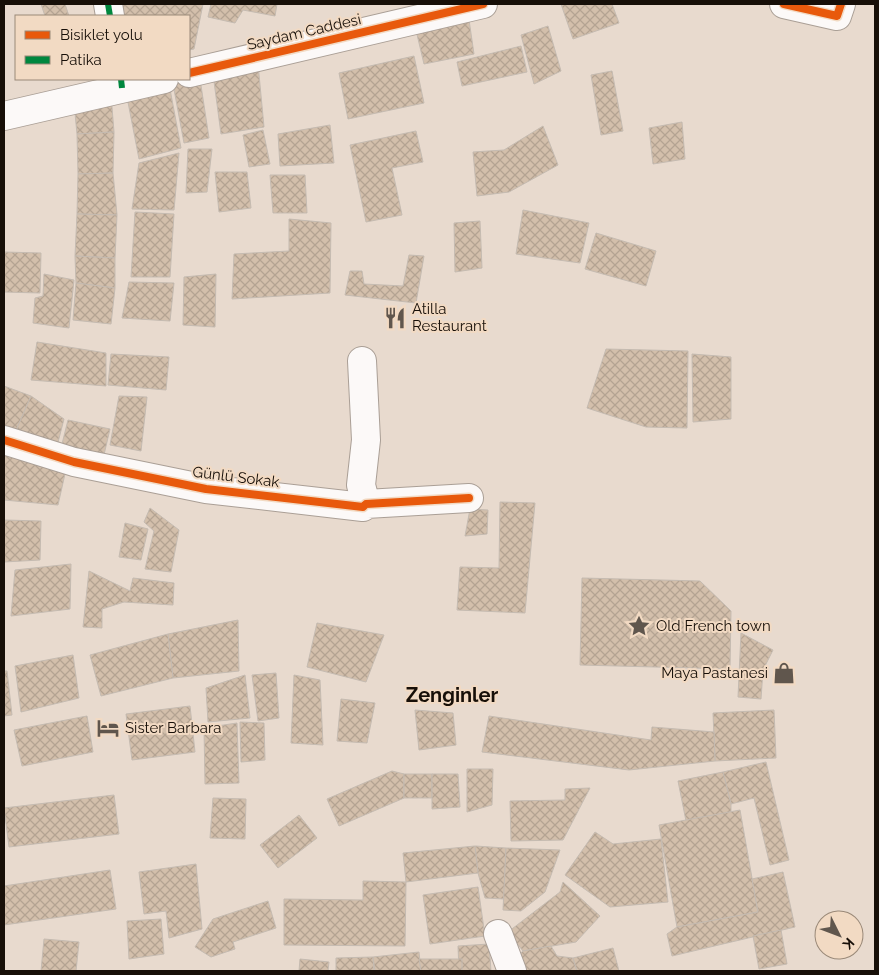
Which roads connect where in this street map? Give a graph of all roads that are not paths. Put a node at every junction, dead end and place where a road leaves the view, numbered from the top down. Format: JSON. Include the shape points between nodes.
{"nodes":[{"id":1,"x":483,"y":4,"type":"edge"},
{"id":2,"x":784,"y":4,"type":"edge"},
{"id":3,"x":839,"y":10,"type":"edge"},
{"id":4,"x":190,"y":73,"type":"edge"},
{"id":5,"x":155,"y":80,"type":"edge"},
{"id":6,"x":121,"y":84,"type":"edge"},
{"id":7,"x":4,"y":116,"type":"edge"},
{"id":8,"x":362,"y":361,"type":"dead end"},
{"id":9,"x":4,"y":440,"type":"edge"},
{"id":10,"x":469,"y":498,"type":"dead end"},
{"id":11,"x":366,"y":504,"type":"junction"},
{"id":12,"x":498,"y":934,"type":"dead end"},
{"id":13,"x":512,"y":971,"type":"edge"}],
"edges":[{"from":1,"to":4,"type":"street","name":"Saydam Caddesi"},
{"from":2,"to":3,"type":"street"},
{"from":5,"to":6,"type":"street"},
{"from":6,"to":7,"type":"street"},
{"from":8,"to":11,"type":"street","via":[[366,440],[362,485]]},
{"from":9,"to":11,"type":"street","name":"Günlü Sokak","via":[[74,462],[206,489]]},
{"from":10,"to":11,"type":"street","name":"Günlü Sokak"},
{"from":12,"to":13,"type":"street"}]}
